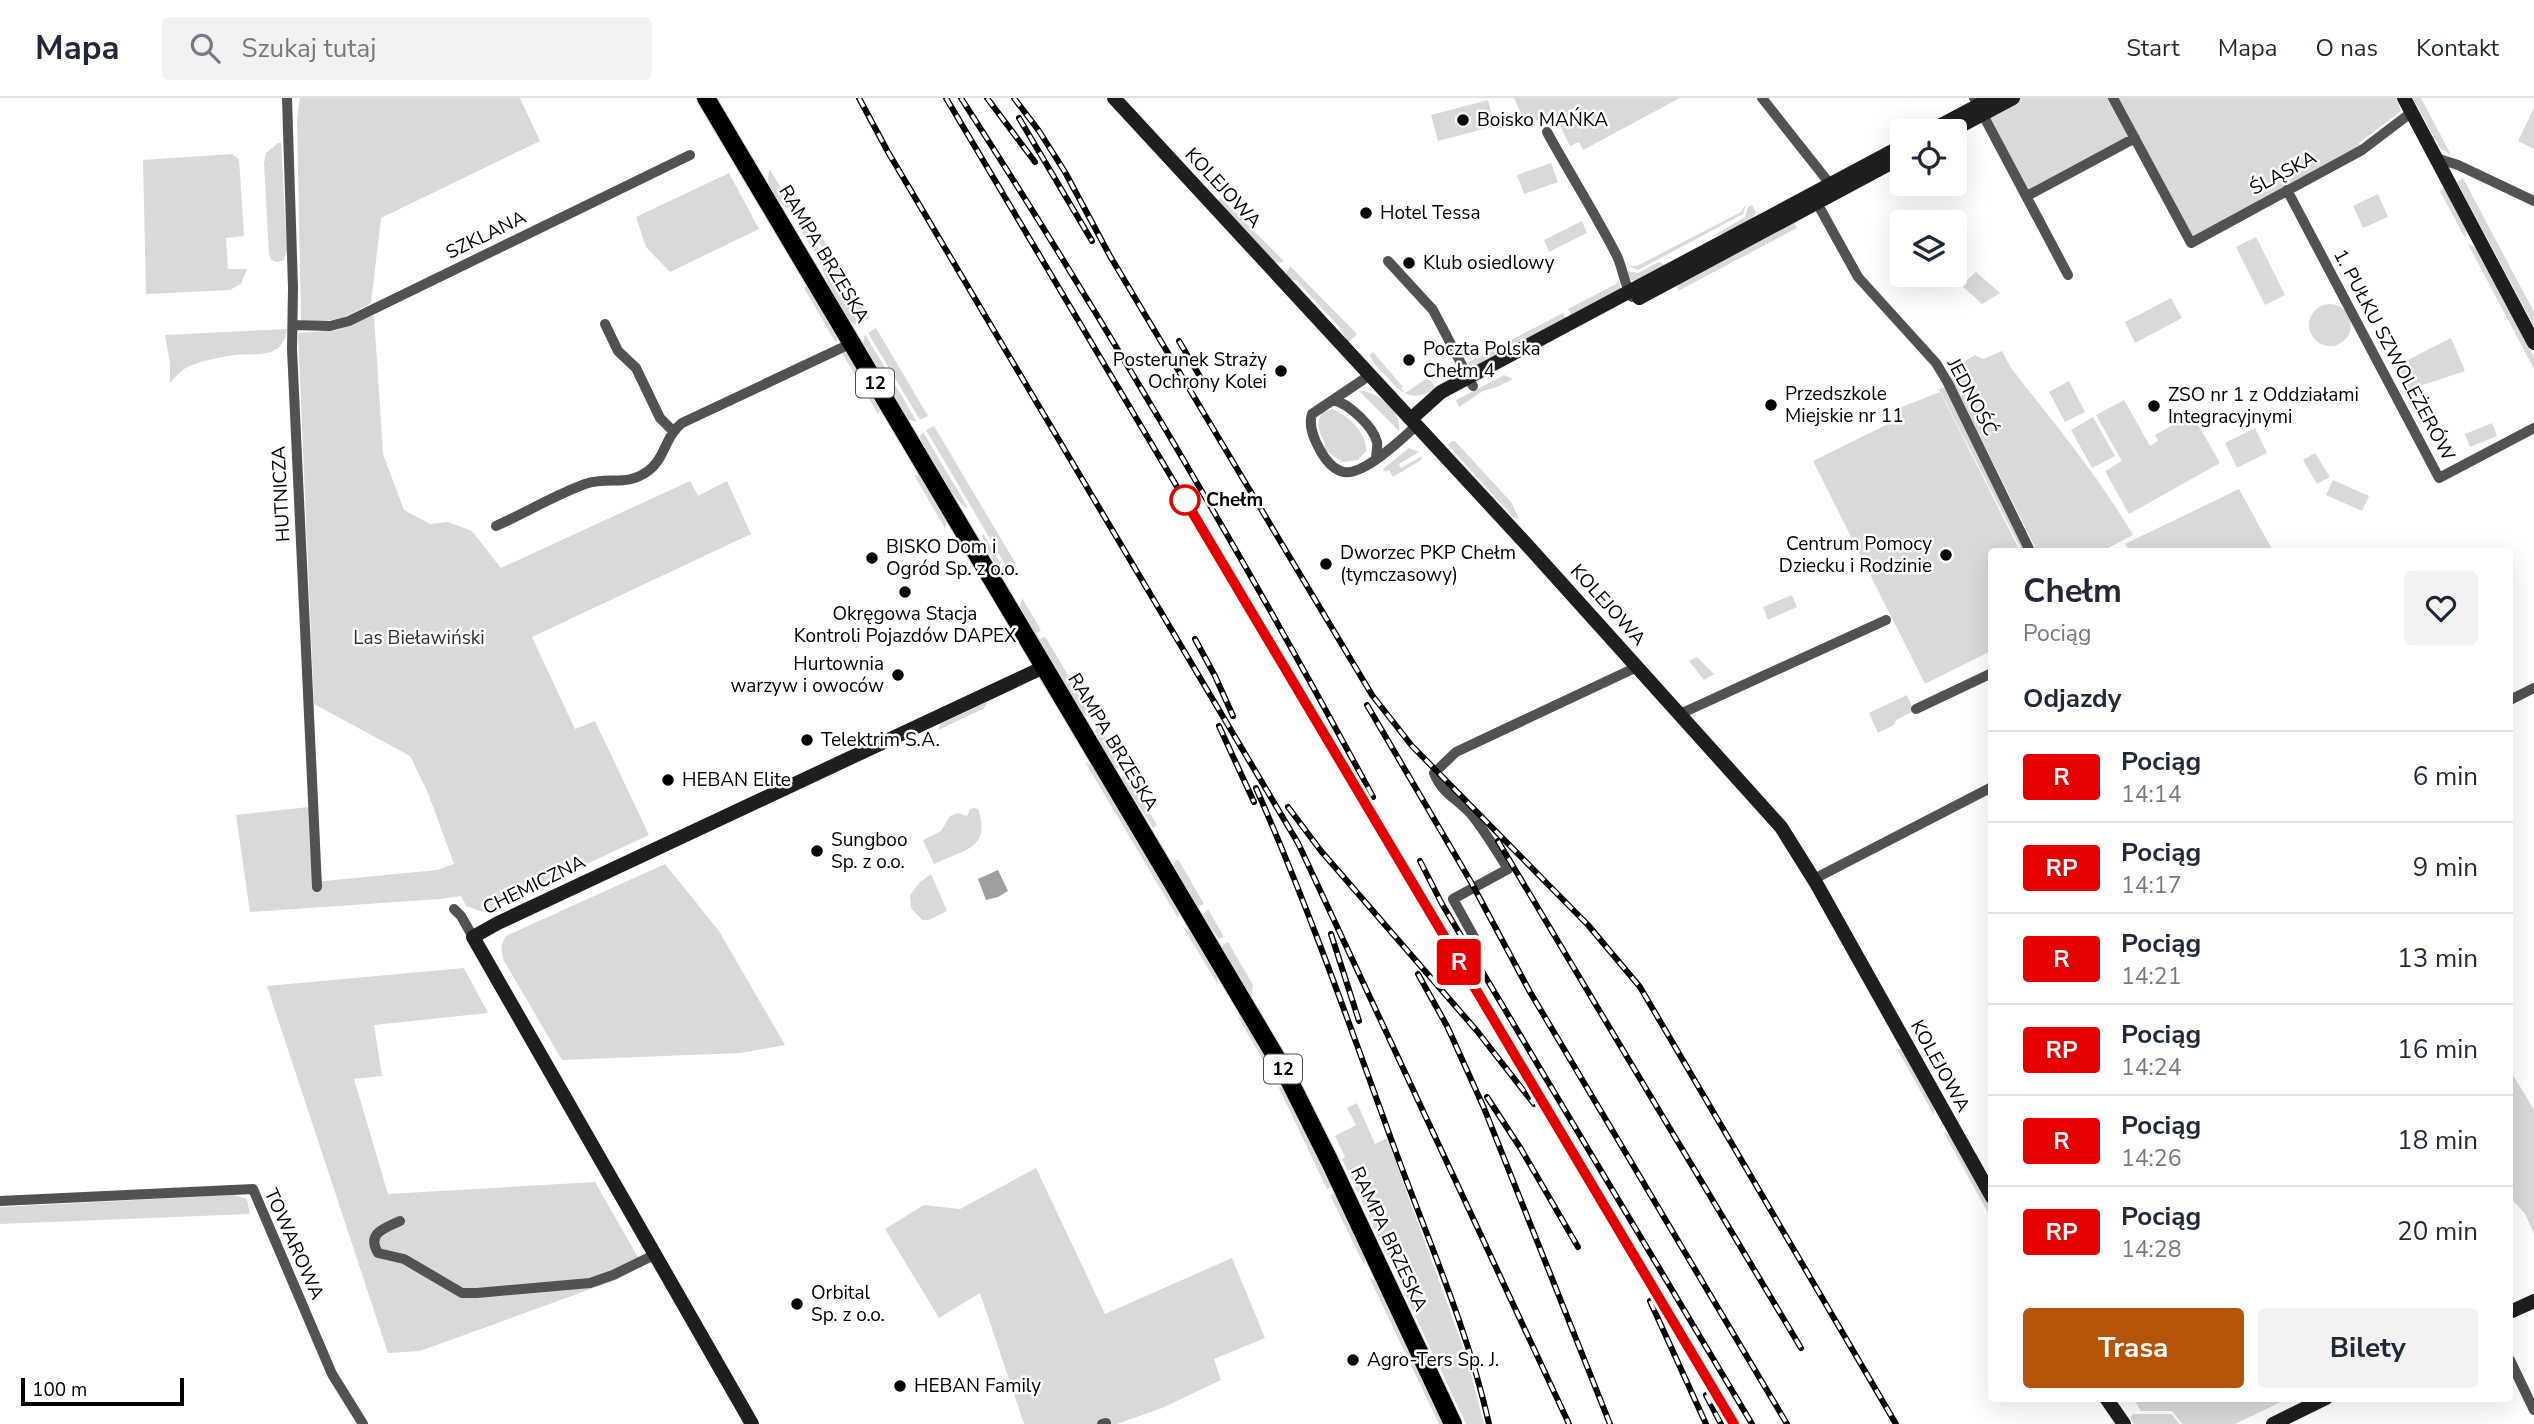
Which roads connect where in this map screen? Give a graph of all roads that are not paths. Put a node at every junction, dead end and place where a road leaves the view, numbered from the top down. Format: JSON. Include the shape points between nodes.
{"nodes":[{"id":1,"x":287,"y":98,"type":"edge"},
{"id":2,"x":706,"y":98,"type":"edge"},
{"id":3,"x":1115,"y":98,"type":"edge"},
{"id":4,"x":1762,"y":98,"type":"edge"},
{"id":5,"x":1992,"y":98,"type":"edge"},
{"id":6,"x":2013,"y":98,"type":"edge"},
{"id":7,"x":2113,"y":98,"type":"edge"},
{"id":8,"x":2404,"y":98,"type":"edge"},
{"id":9,"x":1978,"y":106,"type":"edge"},
{"id":10,"x":2412,"y":112,"type":"junction"},
{"id":11,"x":1953,"y":119,"type":"edge"},
{"id":12,"x":1964,"y":119,"type":"edge"},
{"id":13,"x":1547,"y":132,"type":"dead end"},
{"id":14,"x":2135,"y":138,"type":"junction"},
{"id":15,"x":1890,"y":153,"type":"edge"},
{"id":16,"x":690,"y":155,"type":"dead end"},
{"id":17,"x":2436,"y":158,"type":"junction"},
{"id":18,"x":1890,"y":162,"type":"edge"},
{"id":19,"x":1833,"y":188,"type":"junction"},
{"id":20,"x":2287,"y":190,"type":"junction"},
{"id":21,"x":2027,"y":197,"type":"junction"},
{"id":22,"x":2534,"y":201,"type":"edge"},
{"id":23,"x":1817,"y":203,"type":"junction"},
{"id":24,"x":1388,"y":261,"type":"dead end"},
{"id":25,"x":2068,"y":275,"type":"dead end"},
{"id":26,"x":1631,"y":296,"type":"junction"},
{"id":27,"x":605,"y":324,"type":"dead end"},
{"id":28,"x":293,"y":326,"type":"junction"},
{"id":29,"x":852,"y":343,"type":"junction"},
{"id":30,"x":2534,"y":343,"type":"edge"},
{"id":31,"x":1370,"y":375,"type":"junction"},
{"id":32,"x":1471,"y":382,"type":"junction"},
{"id":33,"x":1333,"y":400,"type":"junction"},
{"id":34,"x":1414,"y":422,"type":"junction"},
{"id":35,"x":2534,"y":428,"type":"edge"},
{"id":36,"x":672,"y":430,"type":"junction"},
{"id":37,"x":1376,"y":459,"type":"junction"},
{"id":38,"x":496,"y":526,"type":"dead end"},
{"id":39,"x":2030,"y":548,"type":"edge"},
{"id":40,"x":1886,"y":620,"type":"dead end"},
{"id":41,"x":1044,"y":667,"type":"junction"},
{"id":42,"x":1637,"y":667,"type":"junction"},
{"id":43,"x":1988,"y":675,"type":"edge"},
{"id":44,"x":2534,"y":688,"type":"edge"},
{"id":45,"x":2513,"y":698,"type":"edge"},
{"id":46,"x":1916,"y":709,"type":"dead end"},
{"id":47,"x":1680,"y":713,"type":"junction"},
{"id":48,"x":1988,"y":789,"type":"edge"},
{"id":49,"x":1814,"y":879,"type":"junction"},
{"id":50,"x":317,"y":887,"type":"dead end"},
{"id":51,"x":454,"y":909,"type":"dead end"},
{"id":52,"x":473,"y":937,"type":"junction"},
{"id":53,"x":1480,"y":948,"type":"dead end"},
{"id":54,"x":1988,"y":1190,"type":"edge"},
{"id":55,"x":0,"y":1201,"type":"edge"},
{"id":56,"x":400,"y":1222,"type":"dead end"},
{"id":57,"x":654,"y":1255,"type":"junction"},
{"id":58,"x":2534,"y":1301,"type":"edge"},
{"id":59,"x":2513,"y":1311,"type":"edge"},
{"id":60,"x":2513,"y":1366,"type":"edge"},
{"id":61,"x":2109,"y":1402,"type":"edge"},
{"id":62,"x":2318,"y":1402,"type":"edge"},
{"id":63,"x":2534,"y":1410,"type":"edge"},
{"id":64,"x":363,"y":1424,"type":"edge"},
{"id":65,"x":752,"y":1424,"type":"edge"},
{"id":66,"x":1453,"y":1424,"type":"edge"},
{"id":67,"x":2124,"y":1424,"type":"edge"},
{"id":68,"x":2273,"y":1424,"type":"edge"}],
"edges":[{"from":1,"to":28,"type":"street","name":"HUTNICZA"},
{"from":2,"to":29,"type":"highway","name":"RAMPA BRZESKA","number":"12"},
{"from":3,"to":31,"type":"street","name":"KOLEJOWA"},
{"from":4,"to":19,"type":"street"},
{"from":5,"to":9,"type":"street"},
{"from":6,"to":9,"type":"street"},
{"from":7,"to":14,"type":"street"},
{"from":8,"to":10,"type":"street"},
{"from":9,"to":11,"type":"street"},
{"from":9,"to":12,"type":"street"},
{"from":9,"to":21,"type":"street"},
{"from":10,"to":17,"type":"street"},
{"from":10,"to":20,"type":"street","name":"ŚLĄSKA","via":[[2362,150]]},
{"from":13,"to":26,"type":"street","via":[[1619,260]]},
{"from":14,"to":20,"type":"street","name":"ŚLĄSKA","via":[[2190,243]]},
{"from":14,"to":21,"type":"street"},
{"from":15,"to":19,"type":"street"},
{"from":16,"to":28,"type":"street","name":"SZKLANA","via":[[349,321]]},
{"from":17,"to":22,"type":"street"},
{"from":17,"to":30,"type":"street"},
{"from":18,"to":19,"type":"street"},
{"from":19,"to":23,"type":"street"},
{"from":19,"to":26,"type":"street"},
{"from":20,"to":35,"type":"street","name":"1. PUŁKU SZWOLEŻERÓW","via":[[2439,478]]},
{"from":21,"to":25,"type":"street"},
{"from":23,"to":26,"type":"street"},
{"from":23,"to":39,"type":"street","name":"JEDNOŚĆ","via":[[1858,277],[1936,363]]},
{"from":24,"to":32,"type":"street","via":[[1433,310]]},
{"from":26,"to":32,"type":"street"},
{"from":27,"to":36,"type":"street","via":[[618,351],[636,368],[660,418]]},
{"from":28,"to":50,"type":"street","name":"HUTNICZA"},
{"from":29,"to":36,"type":"street"},
{"from":29,"to":41,"type":"highway","name":"RAMPA BRZESKA","number":"12"},
{"from":31,"to":33,"type":"street"},
{"from":31,"to":34,"type":"street","name":"KOLEJOWA"},
{"from":32,"to":34,"type":"street"},
{"from":33,"to":37,"type":"street","via":[[1348,405],[1371,432],[1377,441]]},
{"from":33,"to":37,"type":"street","via":[[1316,410],[1310,421],[1324,457],[1348,473]]},
{"from":34,"to":37,"type":"street"},
{"from":34,"to":42,"type":"street","name":"KOLEJOWA"},
{"from":36,"to":38,"type":"street","via":[[656,465],[646,473],[628,481],[584,485]]},
{"from":40,"to":47,"type":"street"},
{"from":41,"to":52,"type":"street","name":"CHEMICZNA"},
{"from":41,"to":66,"type":"highway","name":"RAMPA BRZESKA","number":"12","via":[[1296,1093]]},
{"from":42,"to":47,"type":"street","name":"KOLEJOWA"},
{"from":42,"to":53,"type":"street","via":[[1456,752],[1434,774],[1447,795],[1483,829],[1508,869],[1453,899]]},
{"from":43,"to":46,"type":"street"},
{"from":44,"to":45,"type":"street"},
{"from":47,"to":49,"type":"street","name":"KOLEJOWA","via":[[1781,827]]},
{"from":48,"to":49,"type":"street"},
{"from":49,"to":54,"type":"street","name":"KOLEJOWA"},
{"from":51,"to":52,"type":"street"},
{"from":52,"to":57,"type":"street","name":"CHEMICZNA"},
{"from":55,"to":64,"type":"street","name":"TOWAROWA","via":[[253,1189],[332,1374]]},
{"from":56,"to":57,"type":"street","via":[[378,1232],[374,1247],[378,1253],[404,1259],[462,1293],[590,1283]]},
{"from":57,"to":65,"type":"street","name":"CHEMICZNA"},
{"from":58,"to":59,"type":"street"},
{"from":60,"to":63,"type":"street"},
{"from":61,"to":67,"type":"street"},
{"from":62,"to":68,"type":"street"}]}
